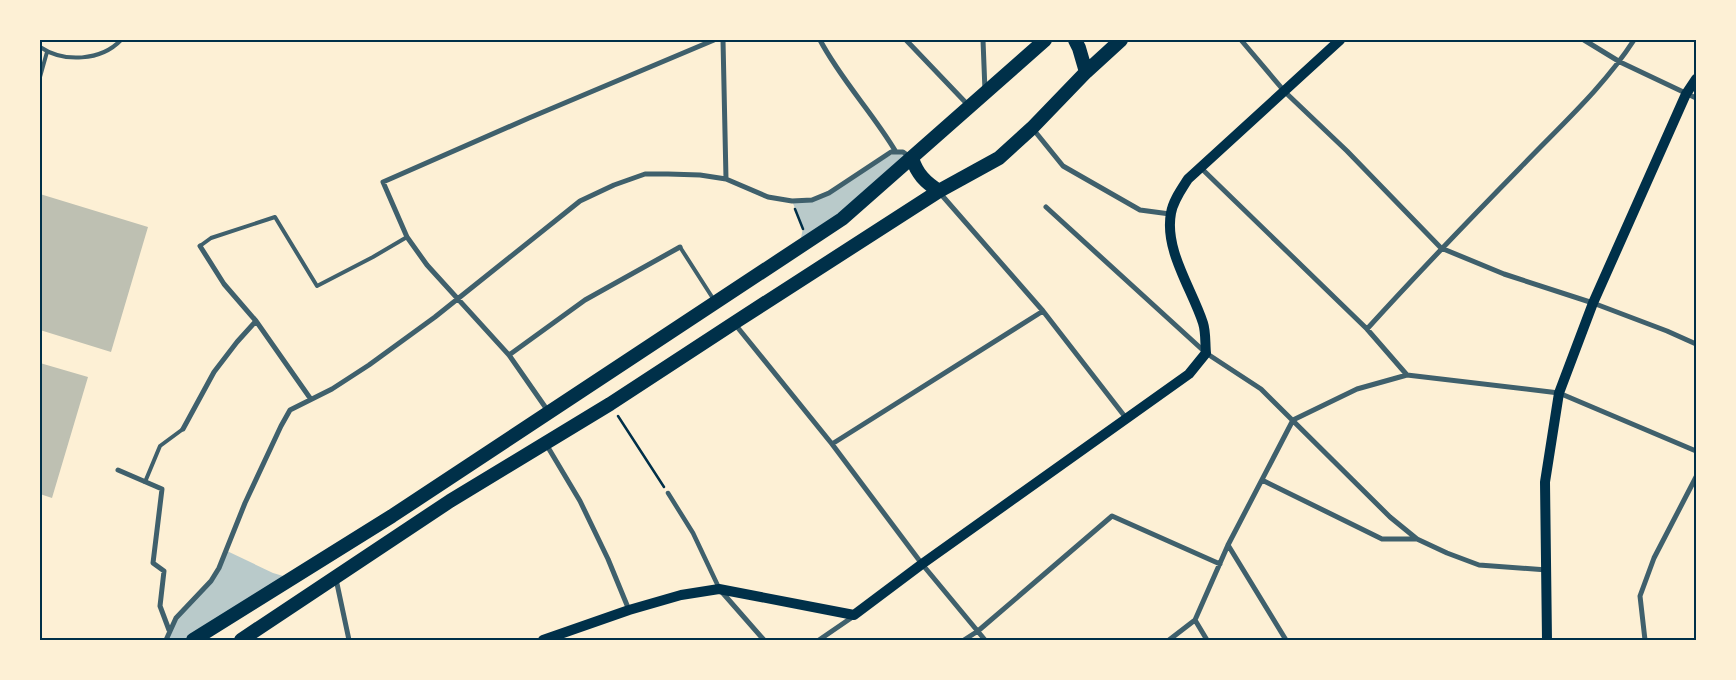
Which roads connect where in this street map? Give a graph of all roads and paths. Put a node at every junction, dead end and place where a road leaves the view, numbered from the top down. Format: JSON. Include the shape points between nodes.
{"nodes":[{"id":1,"x":121,"y":40,"type":"edge"},
{"id":2,"x":714,"y":40,"type":"edge"},
{"id":3,"x":723,"y":40,"type":"edge"},
{"id":4,"x":820,"y":40,"type":"edge"},
{"id":5,"x":906,"y":40,"type":"edge"},
{"id":6,"x":983,"y":40,"type":"edge"},
{"id":7,"x":1045,"y":40,"type":"edge"},
{"id":8,"x":1074,"y":40,"type":"edge"},
{"id":9,"x":1121,"y":40,"type":"edge"},
{"id":10,"x":1241,"y":40,"type":"edge"},
{"id":11,"x":1340,"y":40,"type":"edge"},
{"id":12,"x":1584,"y":40,"type":"edge"},
{"id":13,"x":1634,"y":40,"type":"edge"},
{"id":14,"x":40,"y":47,"type":"edge"},
{"id":15,"x":48,"y":52,"type":"junction"},
{"id":16,"x":1620,"y":62,"type":"junction"},
{"id":17,"x":1086,"y":72,"type":"junction"},
{"id":18,"x":40,"y":76,"type":"edge"},
{"id":19,"x":1696,"y":79,"type":"edge"},
{"id":20,"x":1284,"y":92,"type":"junction"},
{"id":21,"x":985,"y":94,"type":"junction"},
{"id":22,"x":1691,"y":96,"type":"edge"},
{"id":23,"x":969,"y":107,"type":"junction"},
{"id":24,"x":1032,"y":128,"type":"junction"},
{"id":25,"x":896,"y":152,"type":"junction"},
{"id":26,"x":912,"y":158,"type":"junction"},
{"id":27,"x":1200,"y":168,"type":"junction"},
{"id":28,"x":726,"y":179,"type":"junction"},
{"id":29,"x":938,"y":192,"type":"junction"},
{"id":30,"x":1046,"y":207,"type":"dead end"},
{"id":31,"x":1170,"y":214,"type":"junction"},
{"id":32,"x":407,"y":237,"type":"junction"},
{"id":33,"x":200,"y":246,"type":"joint"},
{"id":34,"x":680,"y":248,"type":"joint"},
{"id":35,"x":1441,"y":248,"type":"junction"},
{"id":36,"x":458,"y":298,"type":"junction"},
{"id":37,"x":716,"y":303,"type":"junction"},
{"id":38,"x":1593,"y":303,"type":"junction"},
{"id":39,"x":1043,"y":311,"type":"junction"},
{"id":40,"x":256,"y":321,"type":"junction"},
{"id":41,"x":734,"y":322,"type":"junction"},
{"id":42,"x":1367,"y":329,"type":"junction"},
{"id":43,"x":1696,"y":344,"type":"edge"},
{"id":44,"x":1206,"y":353,"type":"junction"},
{"id":45,"x":509,"y":355,"type":"junction"},
{"id":46,"x":1407,"y":375,"type":"junction"},
{"id":47,"x":1559,"y":393,"type":"junction"},
{"id":48,"x":310,"y":398,"type":"junction"},
{"id":49,"x":610,"y":404,"type":"junction"},
{"id":50,"x":548,"y":412,"type":"junction"},
{"id":51,"x":1126,"y":418,"type":"junction"},
{"id":52,"x":1293,"y":420,"type":"junction"},
{"id":53,"x":183,"y":430,"type":"joint"},
{"id":54,"x":546,"y":444,"type":"junction"},
{"id":55,"x":832,"y":444,"type":"junction"},
{"id":56,"x":1696,"y":451,"type":"edge"},
{"id":57,"x":118,"y":470,"type":"dead end"},
{"id":58,"x":1696,"y":477,"type":"edge"},
{"id":59,"x":1262,"y":480,"type":"junction"},
{"id":60,"x":145,"y":482,"type":"junction"},
{"id":61,"x":668,"y":493,"type":"joint"},
{"id":62,"x":1417,"y":539,"type":"junction"},
{"id":63,"x":1228,"y":545,"type":"junction"},
{"id":64,"x":922,"y":564,"type":"junction"},
{"id":65,"x":1220,"y":564,"type":"junction"},
{"id":66,"x":1547,"y":570,"type":"junction"},
{"id":67,"x":336,"y":578,"type":"junction"},
{"id":68,"x":719,"y":589,"type":"junction"},
{"id":69,"x":629,"y":610,"type":"junction"},
{"id":70,"x":854,"y":615,"type":"junction"},
{"id":71,"x":1195,"y":620,"type":"junction"},
{"id":72,"x":170,"y":630,"type":"junction"},
{"id":73,"x":978,"y":631,"type":"junction"},
{"id":74,"x":166,"y":640,"type":"edge"},
{"id":75,"x":193,"y":640,"type":"edge"},
{"id":76,"x":241,"y":640,"type":"edge"},
{"id":77,"x":349,"y":640,"type":"edge"},
{"id":78,"x":543,"y":640,"type":"edge"},
{"id":79,"x":764,"y":640,"type":"edge"},
{"id":80,"x":819,"y":640,"type":"edge"},
{"id":81,"x":964,"y":640,"type":"edge"},
{"id":82,"x":985,"y":640,"type":"edge"},
{"id":83,"x":1168,"y":640,"type":"edge"},
{"id":84,"x":1207,"y":640,"type":"edge"},
{"id":85,"x":1286,"y":640,"type":"edge"},
{"id":86,"x":1547,"y":640,"type":"edge"},
{"id":87,"x":1645,"y":640,"type":"edge"}],
"edges":[{"from":1,"to":15,"type":"lane","via":[[93,56],[68,58]]},
{"from":2,"to":32,"type":"street","via":[[383,182]]},
{"from":3,"to":28,"type":"street"},
{"from":4,"to":25,"type":"street"},
{"from":5,"to":23,"type":"street"},
{"from":6,"to":21,"type":"street"},
{"from":7,"to":21,"type":"highway"},
{"from":8,"to":17,"type":"highway"},
{"from":9,"to":17,"type":"highway"},
{"from":10,"to":20,"type":"street"},
{"from":11,"to":20,"type":"main road"},
{"from":12,"to":16,"type":"street"},
{"from":13,"to":16,"type":"street"},
{"from":14,"to":15,"type":"lane"},
{"from":15,"to":18,"type":"lane"},
{"from":16,"to":22,"type":"street"},
{"from":16,"to":35,"type":"street"},
{"from":17,"to":24,"type":"highway"},
{"from":19,"to":22,"type":"main road"},
{"from":20,"to":27,"type":"main road"},
{"from":20,"to":35,"type":"street","via":[[1347,151]]},
{"from":21,"to":23,"type":"highway"},
{"from":22,"to":38,"type":"main road"},
{"from":23,"to":26,"type":"highway"},
{"from":24,"to":29,"type":"highway","via":[[999,158]]},
{"from":24,"to":31,"type":"street","via":[[1064,166],[1140,210]]},
{"from":25,"to":26,"type":"street"},
{"from":25,"to":28,"type":"street","via":[[891,152],[830,193],[812,200],[768,197]]},
{"from":26,"to":29,"type":"highway","via":[[921,178]]},
{"from":26,"to":37,"type":"highway","via":[[842,218]]},
{"from":27,"to":31,"type":"main road","via":[[1188,179]]},
{"from":27,"to":42,"type":"street"},
{"from":28,"to":36,"type":"street","via":[[645,174],[614,185],[580,201]]},
{"from":29,"to":39,"type":"street"},
{"from":29,"to":41,"type":"highway"},
{"from":30,"to":44,"type":"street"},
{"from":31,"to":44,"type":"main road","via":[[1171,238],[1182,274],[1204,324]]},
{"from":32,"to":33,"type":"lane","via":[[317,286],[275,217],[211,238]]},
{"from":32,"to":36,"type":"street","via":[[427,265]]},
{"from":33,"to":40,"type":"street","via":[[224,284]]},
{"from":34,"to":37,"type":"lane"},
{"from":34,"to":45,"type":"street","via":[[585,300]]},
{"from":35,"to":38,"type":"street","via":[[1504,274]]},
{"from":35,"to":42,"type":"street"},
{"from":36,"to":45,"type":"street"},
{"from":36,"to":48,"type":"street","via":[[369,365],[332,389]]},
{"from":37,"to":50,"type":"highway"},
{"from":38,"to":43,"type":"street"},
{"from":38,"to":47,"type":"main road"},
{"from":39,"to":51,"type":"street"},
{"from":39,"to":55,"type":"street"},
{"from":40,"to":48,"type":"street"},
{"from":40,"to":53,"type":"street","via":[[214,372]]},
{"from":41,"to":49,"type":"highway"},
{"from":41,"to":55,"type":"street"},
{"from":42,"to":46,"type":"street"},
{"from":44,"to":51,"type":"main road","via":[[1189,374]]},
{"from":44,"to":52,"type":"street","via":[[1261,389]]},
{"from":45,"to":50,"type":"street"},
{"from":46,"to":47,"type":"street"},
{"from":46,"to":52,"type":"street","via":[[1357,389]]},
{"from":47,"to":56,"type":"street"},
{"from":47,"to":66,"type":"main road","via":[[1545,482]]},
{"from":48,"to":72,"type":"street","via":[[290,410],[219,568],[176,618]]},
{"from":49,"to":54,"type":"highway"},
{"from":49,"to":61,"type":"path"},
{"from":50,"to":75,"type":"highway","via":[[392,516]]},
{"from":51,"to":64,"type":"main road"},
{"from":52,"to":59,"type":"street"},
{"from":52,"to":62,"type":"street","via":[[1390,517]]},
{"from":53,"to":60,"type":"lane","via":[[160,446]]},
{"from":54,"to":67,"type":"highway","via":[[450,501]]},
{"from":54,"to":69,"type":"street","via":[[580,501]]},
{"from":55,"to":64,"type":"street"},
{"from":57,"to":60,"type":"street"},
{"from":58,"to":87,"type":"street","via":[[1654,558],[1640,596]]},
{"from":59,"to":62,"type":"street","via":[[1382,539]]},
{"from":59,"to":63,"type":"street"},
{"from":60,"to":72,"type":"street","via":[[162,489],[153,562],[164,571],[160,606]]},
{"from":61,"to":68,"type":"street","via":[[693,533]]},
{"from":62,"to":66,"type":"street","via":[[1479,565]]},
{"from":63,"to":65,"type":"street"},
{"from":63,"to":85,"type":"street"},
{"from":64,"to":70,"type":"main road"},
{"from":64,"to":73,"type":"street"},
{"from":65,"to":71,"type":"street"},
{"from":65,"to":73,"type":"street","via":[[1112,516]]},
{"from":66,"to":86,"type":"main road"},
{"from":67,"to":76,"type":"highway"},
{"from":67,"to":77,"type":"street"},
{"from":68,"to":69,"type":"main road","via":[[681,595]]},
{"from":68,"to":70,"type":"main road"},
{"from":68,"to":79,"type":"street"},
{"from":69,"to":78,"type":"main road"},
{"from":70,"to":80,"type":"street"},
{"from":71,"to":83,"type":"street"},
{"from":71,"to":84,"type":"street"},
{"from":72,"to":74,"type":"street"},
{"from":73,"to":81,"type":"street"},
{"from":73,"to":82,"type":"street"}]}
